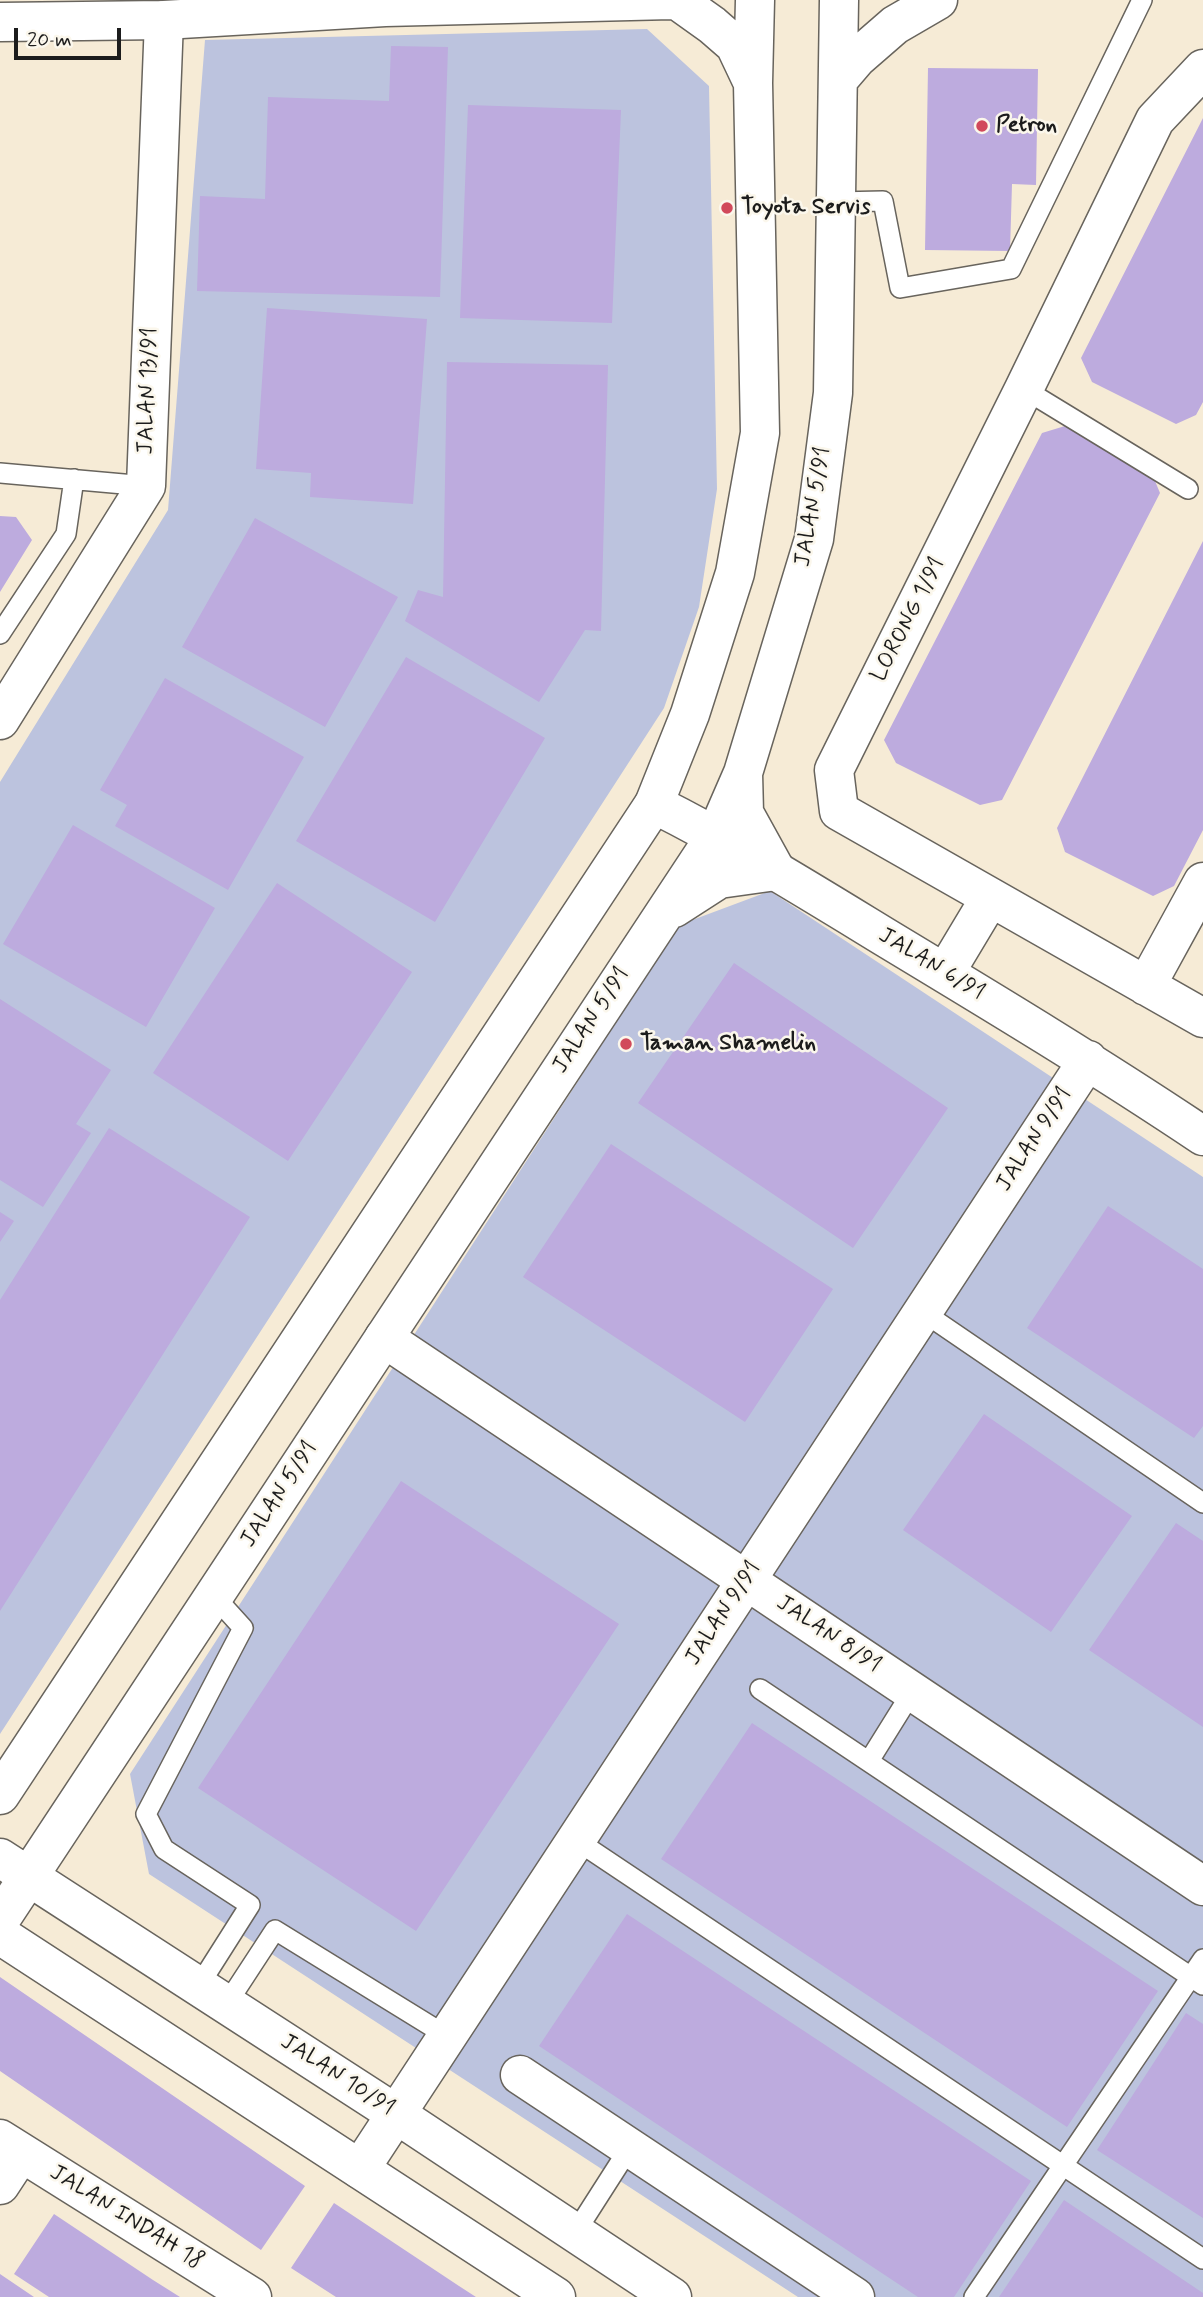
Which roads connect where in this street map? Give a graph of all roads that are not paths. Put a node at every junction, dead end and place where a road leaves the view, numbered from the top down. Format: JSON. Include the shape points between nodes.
{"nodes":[{"id":1,"x":671,"y":0,"type":"edge"},
{"id":2,"x":677,"y":0,"type":"edge"},
{"id":3,"x":755,"y":0,"type":"edge"},
{"id":4,"x":839,"y":0,"type":"edge"},
{"id":5,"x":938,"y":0,"type":"edge"},
{"id":6,"x":1142,"y":0,"type":"edge"},
{"id":7,"x":428,"y":4,"type":"edge"},
{"id":8,"x":164,"y":20,"type":"junction"},
{"id":9,"x":0,"y":22,"type":"edge"},
{"id":10,"x":1203,"y":69,"type":"edge"},
{"id":11,"x":839,"y":79,"type":"junction"},
{"id":12,"x":753,"y":83,"type":"junction"},
{"id":13,"x":836,"y":202,"type":"junction"},
{"id":14,"x":1024,"y":389,"type":"junction"},
{"id":15,"x":0,"y":473,"type":"edge"},
{"id":16,"x":74,"y":479,"type":"junction"},
{"id":17,"x":146,"y":486,"type":"junction"},
{"id":18,"x":1188,"y":489,"type":"dead end"},
{"id":19,"x":0,"y":634,"type":"edge"},
{"id":20,"x":0,"y":720,"type":"edge"},
{"id":21,"x":743,"y":773,"type":"junction"},
{"id":22,"x":653,"y":804,"type":"junction"},
{"id":23,"x":716,"y":835,"type":"junction"},
{"id":24,"x":776,"y":871,"type":"junction"},
{"id":25,"x":1203,"y":882,"type":"edge"},
{"id":26,"x":990,"y":898,"type":"junction"},
{"id":27,"x":663,"y":915,"type":"junction"},
{"id":28,"x":945,"y":973,"type":"junction"},
{"id":29,"x":1146,"y":986,"type":"junction"},
{"id":30,"x":1203,"y":1018,"type":"edge"},
{"id":31,"x":1088,"y":1060,"type":"junction"},
{"id":32,"x":1203,"y":1136,"type":"edge"},
{"id":33,"x":923,"y":1311,"type":"junction"},
{"id":34,"x":384,"y":1338,"type":"junction"},
{"id":35,"x":1203,"y":1503,"type":"edge"},
{"id":36,"x":746,"y":1580,"type":"junction"},
{"id":37,"x":214,"y":1596,"type":"junction"},
{"id":38,"x":760,"y":1689,"type":"dead end"},
{"id":39,"x":912,"y":1692,"type":"junction"},
{"id":40,"x":869,"y":1761,"type":"junction"},
{"id":41,"x":0,"y":1795,"type":"edge"},
{"id":42,"x":576,"y":1840,"type":"junction"},
{"id":43,"x":14,"y":1867,"type":"edge"},
{"id":44,"x":1203,"y":1886,"type":"edge"},
{"id":45,"x":0,"y":1920,"type":"edge"},
{"id":46,"x":0,"y":1935,"type":"edge"},
{"id":47,"x":1203,"y":1959,"type":"edge"},
{"id":48,"x":1197,"y":1981,"type":"edge"},
{"id":49,"x":212,"y":1996,"type":"junction"},
{"id":50,"x":447,"y":2036,"type":"junction"},
{"id":51,"x":520,"y":2075,"type":"dead end"},
{"id":52,"x":396,"y":2114,"type":"junction"},
{"id":53,"x":10,"y":2146,"type":"edge"},
{"id":54,"x":630,"y":2147,"type":"junction"},
{"id":55,"x":1063,"y":2166,"type":"junction"},
{"id":56,"x":360,"y":2169,"type":"junction"},
{"id":57,"x":0,"y":2185,"type":"edge"},
{"id":58,"x":575,"y":2233,"type":"junction"},
{"id":59,"x":1203,"y":2259,"type":"edge"},
{"id":60,"x":252,"y":2297,"type":"edge"},
{"id":61,"x":556,"y":2297,"type":"edge"},
{"id":62,"x":672,"y":2297,"type":"edge"},
{"id":63,"x":855,"y":2297,"type":"edge"},
{"id":64,"x":974,"y":2297,"type":"edge"}],
"edges":[{"from":1,"to":7,"type":"street"},
{"from":2,"to":12,"type":"street","via":[[735,46]]},
{"from":3,"to":12,"type":"street"},
{"from":4,"to":11,"type":"street","name":"JALAN 5/91"},
{"from":5,"to":11,"type":"street","via":[[895,25]]},
{"from":6,"to":13,"type":"lane","via":[[1011,269],[900,288],[883,201]]},
{"from":7,"to":8,"type":"street"},
{"from":8,"to":9,"type":"street"},
{"from":8,"to":17,"type":"street","name":"JALAN 13/91"},
{"from":10,"to":14,"type":"street","name":"LORONG 1/91","via":[[1155,120]]},
{"from":11,"to":13,"type":"street","name":"JALAN 5/91"},
{"from":12,"to":22,"type":"street","via":[[760,433],[735,573],[690,713]]},
{"from":13,"to":21,"type":"street","name":"JALAN 5/91","via":[[833,393],[814,539]]},
{"from":14,"to":18,"type":"lane"},
{"from":14,"to":26,"type":"street","name":"LORONG 1/91","via":[[834,770],[839,811]]},
{"from":15,"to":16,"type":"lane"},
{"from":16,"to":17,"type":"lane"},
{"from":16,"to":19,"type":"lane","via":[[66,534]]},
{"from":17,"to":20,"type":"street","name":"JALAN 13/91"},
{"from":21,"to":23,"type":"street","name":"JALAN 5/91"},
{"from":21,"to":24,"type":"street","via":[[744,813]]},
{"from":22,"to":23,"type":"street","name":"JALAN 6/91"},
{"from":22,"to":41,"type":"street"},
{"from":23,"to":24,"type":"street","name":"JALAN 6/91"},
{"from":23,"to":27,"type":"street","name":"JALAN 5/91"},
{"from":24,"to":27,"type":"street","via":[[719,879]]},
{"from":24,"to":28,"type":"street","name":"JALAN 6/91"},
{"from":25,"to":29,"type":"street"},
{"from":26,"to":28,"type":"street"},
{"from":26,"to":29,"type":"street","name":"LORONG 1/91"},
{"from":27,"to":34,"type":"street","name":"JALAN 5/91"},
{"from":28,"to":31,"type":"street","name":"JALAN 6/91"},
{"from":29,"to":30,"type":"street","name":"LORONG 1/91"},
{"from":31,"to":32,"type":"street","name":"JALAN 6/91"},
{"from":31,"to":33,"type":"street","name":"JALAN 9/91"},
{"from":33,"to":35,"type":"lane"},
{"from":33,"to":36,"type":"street","name":"JALAN 9/91"},
{"from":34,"to":36,"type":"street","name":"JALAN 8/91"},
{"from":34,"to":37,"type":"street","name":"JALAN 5/91"},
{"from":36,"to":39,"type":"street","name":"JALAN 8/91"},
{"from":36,"to":42,"type":"street","name":"JALAN 9/91"},
{"from":37,"to":43,"type":"street","name":"JALAN 5/91"},
{"from":37,"to":49,"type":"lane","via":[[243,1628],[146,1814],[164,1849],[250,1905]]},
{"from":38,"to":40,"type":"lane"},
{"from":39,"to":40,"type":"lane"},
{"from":39,"to":44,"type":"street","name":"JALAN 8/91"},
{"from":40,"to":48,"type":"lane"},
{"from":42,"to":50,"type":"street","name":"JALAN 9/91"},
{"from":42,"to":55,"type":"lane"},
{"from":43,"to":45,"type":"street","name":"JALAN 5/91"},
{"from":43,"to":49,"type":"street","name":"JALAN 10/91"},
{"from":46,"to":56,"type":"street"},
{"from":47,"to":48,"type":"lane"},
{"from":48,"to":55,"type":"lane"},
{"from":49,"to":50,"type":"lane","via":[[275,1930]]},
{"from":49,"to":52,"type":"street","name":"JALAN 10/91"},
{"from":50,"to":52,"type":"street","name":"JALAN 9/91"},
{"from":51,"to":54,"type":"street"},
{"from":52,"to":56,"type":"street","name":"JALAN 9/91"},
{"from":52,"to":58,"type":"street","name":"JALAN 10/91"},
{"from":53,"to":57,"type":"street"},
{"from":53,"to":60,"type":"street","name":"JALAN INDAH 18"},
{"from":54,"to":58,"type":"lane"},
{"from":54,"to":63,"type":"street"},
{"from":55,"to":59,"type":"lane"},
{"from":55,"to":64,"type":"lane"},
{"from":56,"to":61,"type":"street"},
{"from":58,"to":62,"type":"street","name":"JALAN 10/91"}]}
